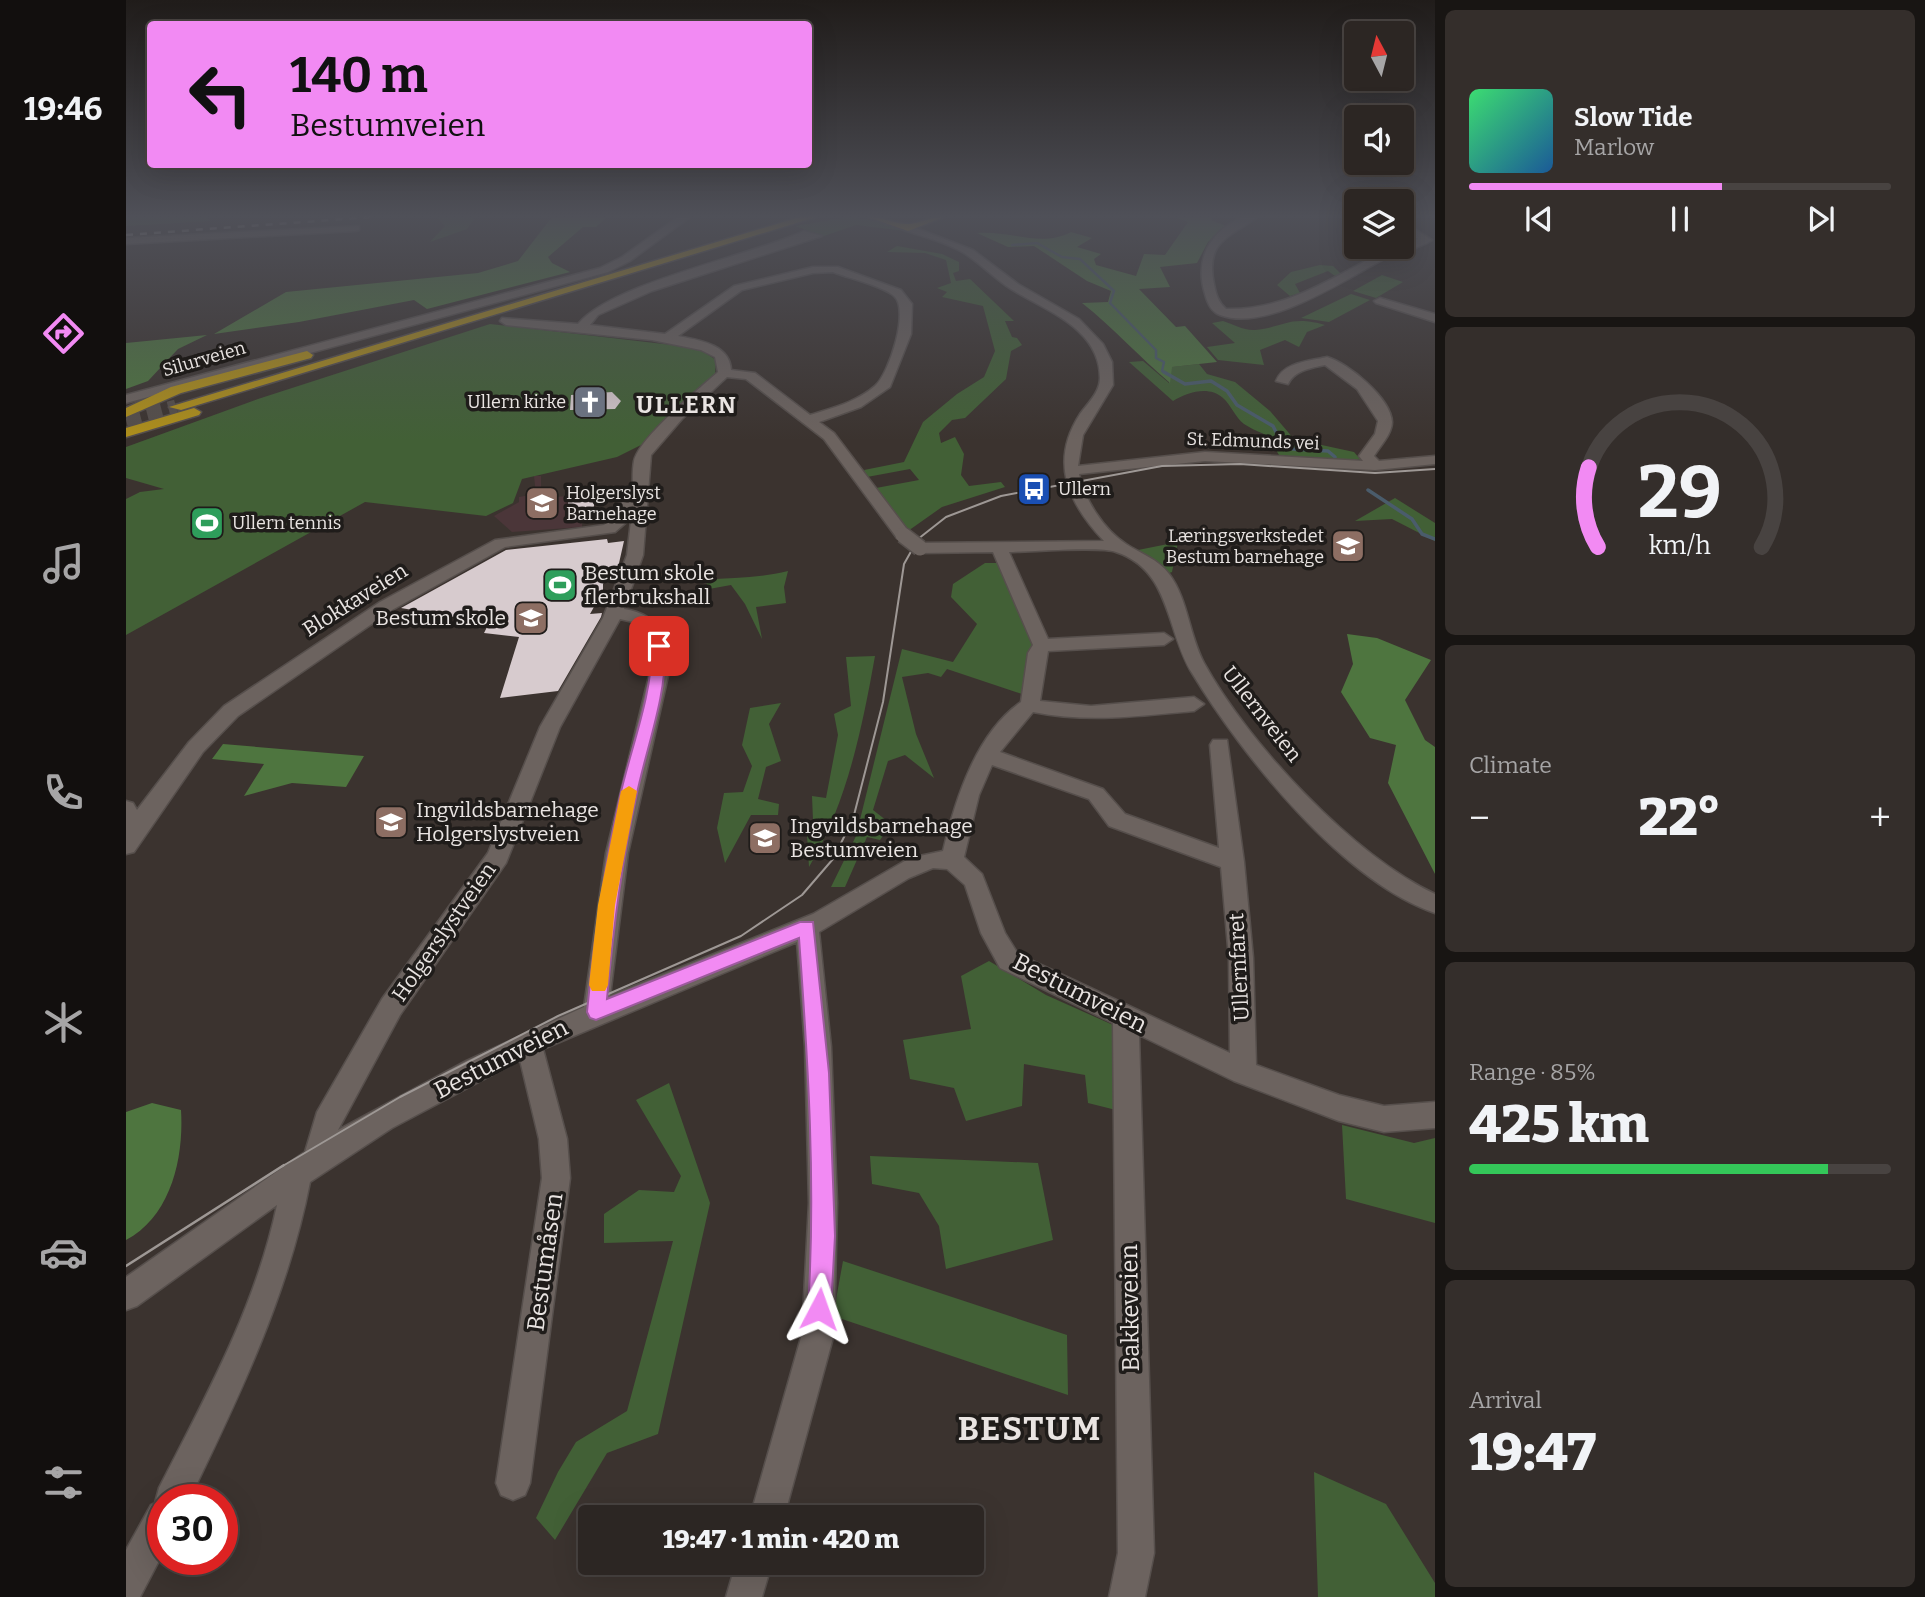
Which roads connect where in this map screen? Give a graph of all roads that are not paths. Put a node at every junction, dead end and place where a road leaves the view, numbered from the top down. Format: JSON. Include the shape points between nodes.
{"nodes":[{"id":1,"x":524,"y":292,"type":"edge"},
{"id":2,"x":546,"y":292,"type":"edge"},
{"id":3,"x":567,"y":292,"type":"edge"},
{"id":4,"x":642,"y":292,"type":"edge"},
{"id":5,"x":733,"y":292,"type":"edge"},
{"id":6,"x":896,"y":292,"type":"edge"},
{"id":7,"x":1024,"y":292,"type":"edge"},
{"id":8,"x":1210,"y":292,"type":"edge"},
{"id":9,"x":1320,"y":292,"type":"edge"},
{"id":10,"x":1380,"y":301,"type":"dead end"},
{"id":11,"x":520,"y":306,"type":"junction"},
{"id":12,"x":1435,"y":318,"type":"edge"},
{"id":13,"x":506,"y":321,"type":"dead end"},
{"id":14,"x":580,"y":329,"type":"junction"},
{"id":15,"x":418,"y":330,"type":"junction"},
{"id":16,"x":666,"y":339,"type":"junction"},
{"id":17,"x":724,"y":373,"type":"junction"},
{"id":18,"x":1283,"y":381,"type":"dead end"},
{"id":19,"x":126,"y":399,"type":"edge"},
{"id":20,"x":126,"y":413,"type":"edge"},
{"id":21,"x":810,"y":420,"type":"junction"},
{"id":22,"x":126,"y":433,"type":"edge"},
{"id":23,"x":1435,"y":460,"type":"edge"},
{"id":24,"x":1375,"y":466,"type":"junction"},
{"id":25,"x":1069,"y":471,"type":"junction"},
{"id":26,"x":641,"y":497,"type":"junction"},
{"id":27,"x":1118,"y":546,"type":"junction"},
{"id":28,"x":1000,"y":549,"type":"junction"},
{"id":29,"x":614,"y":613,"type":"junction"},
{"id":30,"x":1164,"y":639,"type":"dead end"},
{"id":31,"x":1042,"y":645,"type":"junction"},
{"id":32,"x":1194,"y":704,"type":"dead end"},
{"id":33,"x":1030,"y":705,"type":"junction"},
{"id":34,"x":1220,"y":746,"type":"dead end"},
{"id":35,"x":987,"y":755,"type":"junction"},
{"id":36,"x":129,"y":828,"type":"edge"},
{"id":37,"x":952,"y":861,"type":"junction"},
{"id":38,"x":1233,"y":862,"type":"junction"},
{"id":39,"x":1435,"y":904,"type":"edge"},
{"id":40,"x":807,"y":927,"type":"junction"},
{"id":41,"x":596,"y":1012,"type":"junction"},
{"id":42,"x":1126,"y":1018,"type":"junction"},
{"id":43,"x":529,"y":1043,"type":"junction"},
{"id":44,"x":1242,"y":1072,"type":"junction"},
{"id":45,"x":1435,"y":1115,"type":"edge"},
{"id":46,"x":307,"y":1167,"type":"junction"},
{"id":47,"x":126,"y":1295,"type":"edge"},
{"id":48,"x":513,"y":1483,"type":"dead end"},
{"id":49,"x":179,"y":1484,"type":"edge"},
{"id":50,"x":770,"y":1505,"type":"edge"},
{"id":51,"x":147,"y":1547,"type":"edge"},
{"id":52,"x":750,"y":1575,"type":"edge"},
{"id":53,"x":126,"y":1586,"type":"edge"},
{"id":54,"x":744,"y":1597,"type":"edge"},
{"id":55,"x":1126,"y":1597,"type":"edge"}],
"edges":[{"from":1,"to":19,"type":"street","name":"Silurveien"},
{"from":2,"to":15,"type":"highway"},
{"from":3,"to":11,"type":"highway"},
{"from":4,"to":14,"type":"street","via":[[594,312]]},
{"from":5,"to":16,"type":"street"},
{"from":6,"to":21,"type":"street","via":[[906,304],[905,334],[883,387],[856,404]]},
{"from":7,"to":25,"type":"street","via":[[1070,316],[1096,345],[1107,380],[1072,443]]},
{"from":8,"to":9,"type":"street","via":[[1223,312],[1262,310]]},
{"from":10,"to":12,"type":"street"},
{"from":11,"to":15,"type":"highway","via":[[175,403]]},
{"from":11,"to":22,"type":"highway"},
{"from":13,"to":14,"type":"street"},
{"from":14,"to":16,"type":"street"},
{"from":15,"to":20,"type":"highway","via":[[185,387]]},
{"from":16,"to":17,"type":"street","via":[[706,346],[718,353]]},
{"from":17,"to":21,"type":"street","via":[[750,376]]},
{"from":17,"to":26,"type":"street","name":"Holgerslystveien","via":[[644,454]]},
{"from":18,"to":24,"type":"street","via":[[1292,370],[1327,361],[1352,376],[1371,395],[1385,421],[1382,435],[1366,456]]},
{"from":21,"to":28,"type":"street","bridge":true,"via":[[836,443],[903,535],[920,548]]},
{"from":23,"to":24,"type":"street","name":"St. Edmunds vei"},
{"from":24,"to":25,"type":"street","name":"St. Edmunds vei","via":[[1198,457]]},
{"from":25,"to":27,"type":"street","name":"Ullernveien","via":[[1088,513]]},
{"from":26,"to":29,"type":"street","name":"Holgerslystveien","via":[[635,555]]},
{"from":26,"to":36,"type":"street","name":"Blokkaveien","via":[[624,502],[622,519],[609,529],[501,543],[386,606],[301,660],[222,719]]},
{"from":27,"to":28,"type":"street"},
{"from":27,"to":39,"type":"street","name":"Ullernveien","via":[[1138,556],[1165,580],[1183,638],[1199,670],[1283,778],[1363,861],[1408,893]]},
{"from":28,"to":31,"type":"street"},
{"from":29,"to":41,"type":"street","via":[[639,617],[653,632],[659,646],[659,669],[607,905]]},
{"from":29,"to":46,"type":"street","name":"Holgerslystveien","via":[[550,727],[498,857],[391,1007],[327,1121]]},
{"from":30,"to":31,"type":"street"},
{"from":31,"to":33,"type":"street"},
{"from":32,"to":33,"type":"street","via":[[1094,713],[1060,713]]},
{"from":33,"to":35,"type":"street","via":[[1020,711]]},
{"from":34,"to":38,"type":"street","name":"Ullernfaret"},
{"from":35,"to":37,"type":"street","via":[[968,790]]},
{"from":35,"to":38,"type":"street","via":[[1096,794],[1117,820]]},
{"from":37,"to":40,"type":"street","name":"Bestumveien","via":[[916,863]]},
{"from":37,"to":42,"type":"street","name":"Bestumveien","via":[[968,870],[976,883],[992,932],[1009,961]]},
{"from":38,"to":44,"type":"street","name":"Ullernfaret","via":[[1241,958]]},
{"from":40,"to":41,"type":"street","name":"Bestumveien"},
{"from":40,"to":50,"type":"street","via":[[817,1025],[823,1214],[818,1334]]},
{"from":41,"to":43,"type":"street","name":"Bestumveien"},
{"from":42,"to":44,"type":"street","name":"Bestumveien"},
{"from":42,"to":55,"type":"street","name":"Bakkeveien","via":[[1136,1553]]},
{"from":43,"to":46,"type":"street","name":"Bestumveien","via":[[425,1097]]},
{"from":43,"to":48,"type":"street","name":"Bestumåsen","via":[[553,1139],[556,1178]]},
{"from":44,"to":45,"type":"street","name":"Bestumveien","via":[[1339,1108],[1384,1119]]},
{"from":46,"to":47,"type":"street","name":"Bestumveien"},
{"from":46,"to":49,"type":"street","name":"Holgerslystveien","via":[[242,1353]]},
{"from":51,"to":53,"type":"street"},
{"from":52,"to":54,"type":"street"}]}
